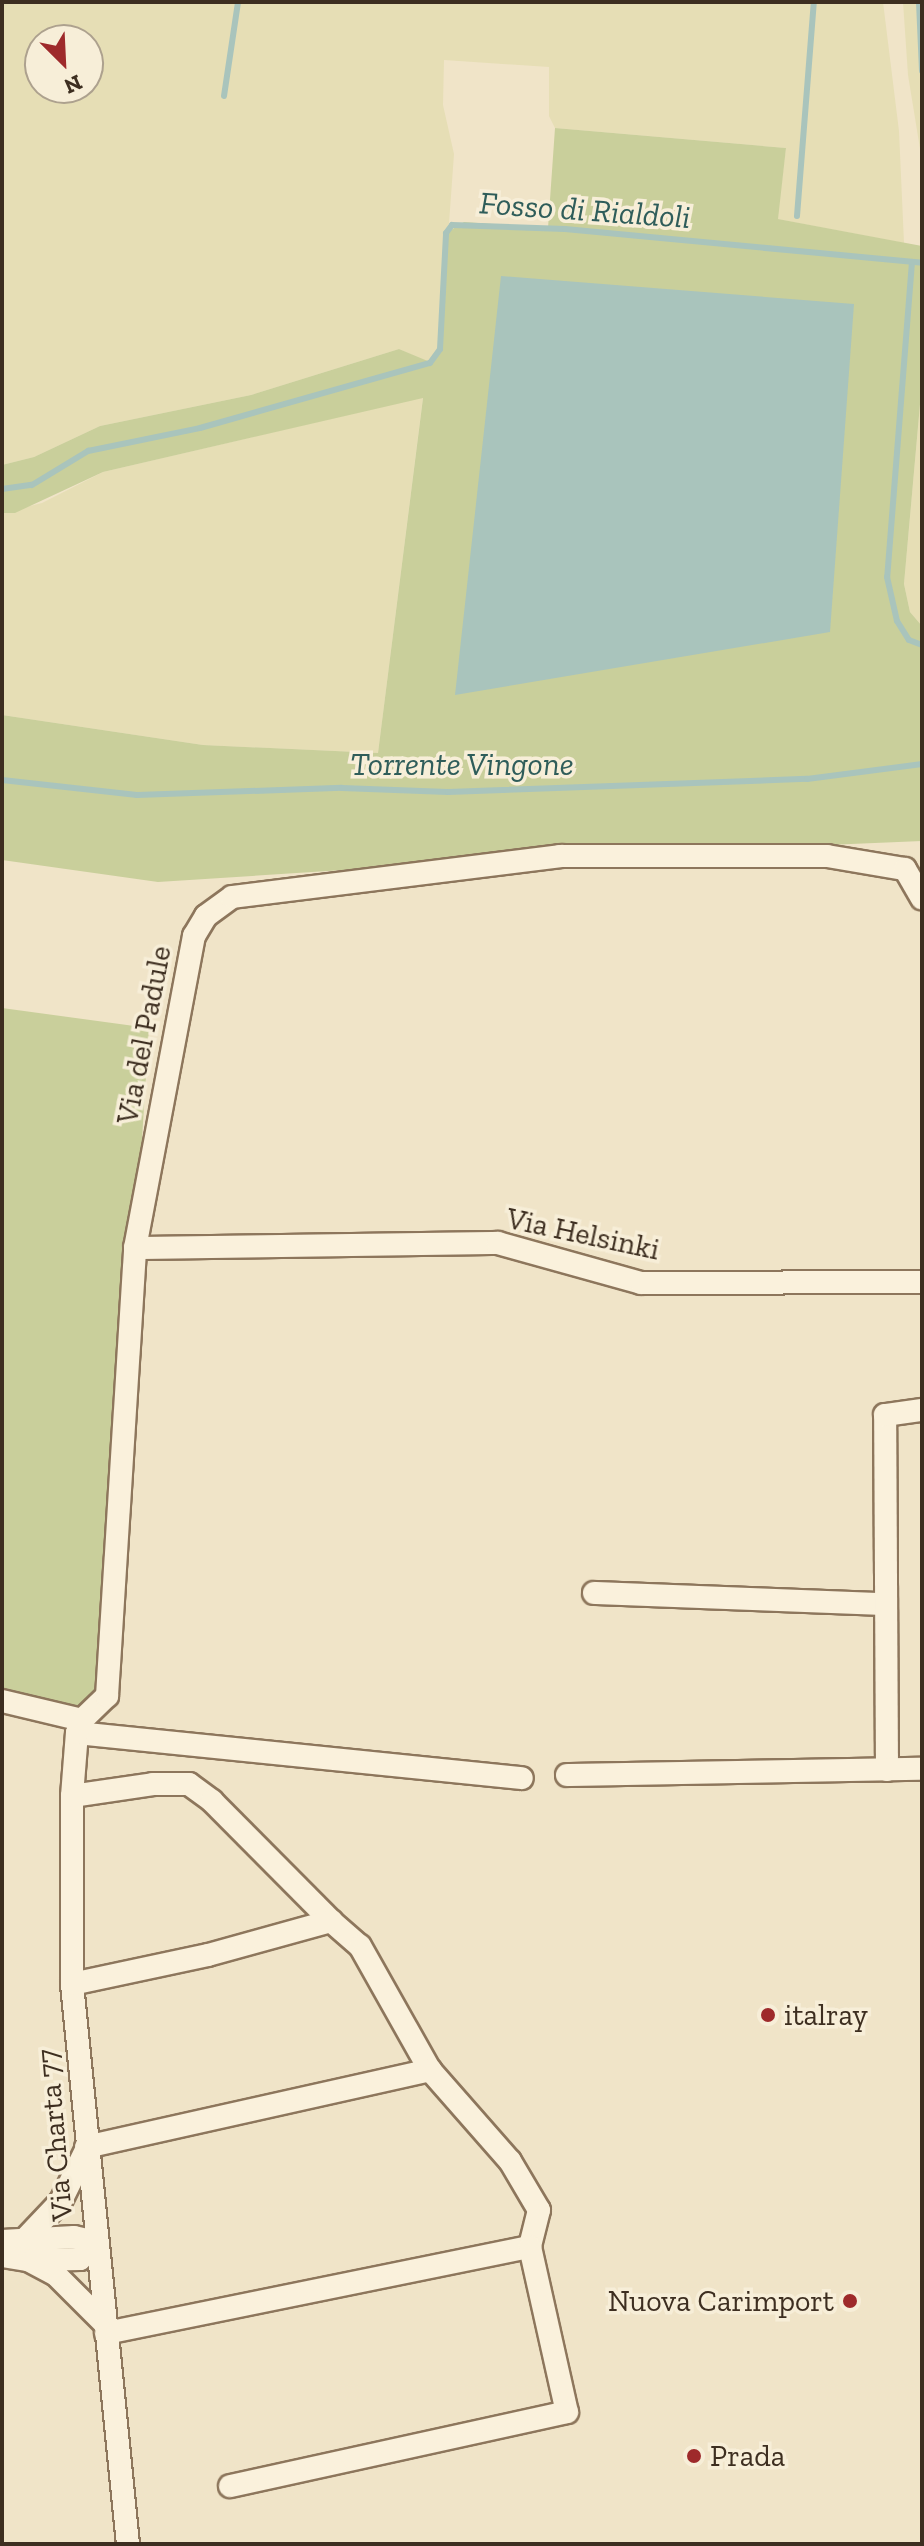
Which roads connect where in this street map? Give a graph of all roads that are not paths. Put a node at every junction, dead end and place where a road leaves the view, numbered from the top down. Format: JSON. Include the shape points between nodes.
{"nodes":[{"id":1,"x":922,"y":898,"type":"edge"},
{"id":2,"x":135,"y":1248,"type":"junction"},
{"id":3,"x":922,"y":1282,"type":"edge"},
{"id":4,"x":922,"y":1410,"type":"edge"},
{"id":5,"x":594,"y":1593,"type":"dead end"},
{"id":6,"x":886,"y":1604,"type":"junction"},
{"id":7,"x":2,"y":1701,"type":"edge"},
{"id":8,"x":80,"y":1727,"type":"junction"},
{"id":9,"x":922,"y":1769,"type":"edge"},
{"id":10,"x":887,"y":1770,"type":"junction"},
{"id":11,"x":567,"y":1775,"type":"dead end"},
{"id":12,"x":522,"y":1778,"type":"dead end"},
{"id":13,"x":72,"y":1796,"type":"junction"},
{"id":14,"x":331,"y":1921,"type":"junction"},
{"id":15,"x":72,"y":1984,"type":"junction"},
{"id":16,"x":430,"y":2070,"type":"junction"},
{"id":17,"x":86,"y":2147,"type":"junction"},
{"id":18,"x":2,"y":2241,"type":"edge"},
{"id":19,"x":96,"y":2242,"type":"junction"},
{"id":20,"x":530,"y":2247,"type":"junction"},
{"id":21,"x":27,"y":2250,"type":"junction"},
{"id":22,"x":2,"y":2256,"type":"edge"},
{"id":23,"x":105,"y":2328,"type":"junction"},
{"id":24,"x":230,"y":2486,"type":"dead end"},
{"id":25,"x":128,"y":2544,"type":"edge"}],
"edges":[{"from":1,"to":2,"type":"street","name":"Via del Padule","via":[[905,869],[827,856],[560,856],[232,897],[206,916],[183,971]]},
{"from":2,"to":3,"type":"street","name":"Via Helsinki","via":[[498,1243],[641,1283]]},
{"from":2,"to":8,"type":"street","name":"Via del Padule","via":[[107,1696]]},
{"from":4,"to":6,"type":"street","via":[[885,1415]]},
{"from":5,"to":6,"type":"street"},
{"from":6,"to":10,"type":"street"},
{"from":7,"to":8,"type":"street"},
{"from":8,"to":12,"type":"street"},
{"from":8,"to":13,"type":"street","name":"Via Charta 77"},
{"from":9,"to":10,"type":"street"},
{"from":10,"to":11,"type":"street"},
{"from":13,"to":14,"type":"street","via":[[189,1784]]},
{"from":13,"to":15,"type":"street","name":"Via Charta 77"},
{"from":14,"to":15,"type":"street"},
{"from":14,"to":16,"type":"street","via":[[360,1946]]},
{"from":15,"to":17,"type":"street","name":"Via Charta 77"},
{"from":16,"to":17,"type":"street"},
{"from":16,"to":20,"type":"street","via":[[510,2161],[539,2210]]},
{"from":17,"to":19,"type":"street","name":"Via Charta 77"},
{"from":17,"to":21,"type":"street","via":[[61,2201]]},
{"from":18,"to":21,"type":"street"},
{"from":19,"to":21,"type":"street","via":[[74,2237]]},
{"from":19,"to":23,"type":"street","name":"Via Charta 77"},
{"from":20,"to":23,"type":"street"},
{"from":20,"to":24,"type":"street","via":[[567,2412]]},
{"from":21,"to":22,"type":"street"},
{"from":21,"to":23,"type":"street","via":[[64,2281]]},
{"from":23,"to":25,"type":"street","name":"Via Charta 77"}]}
